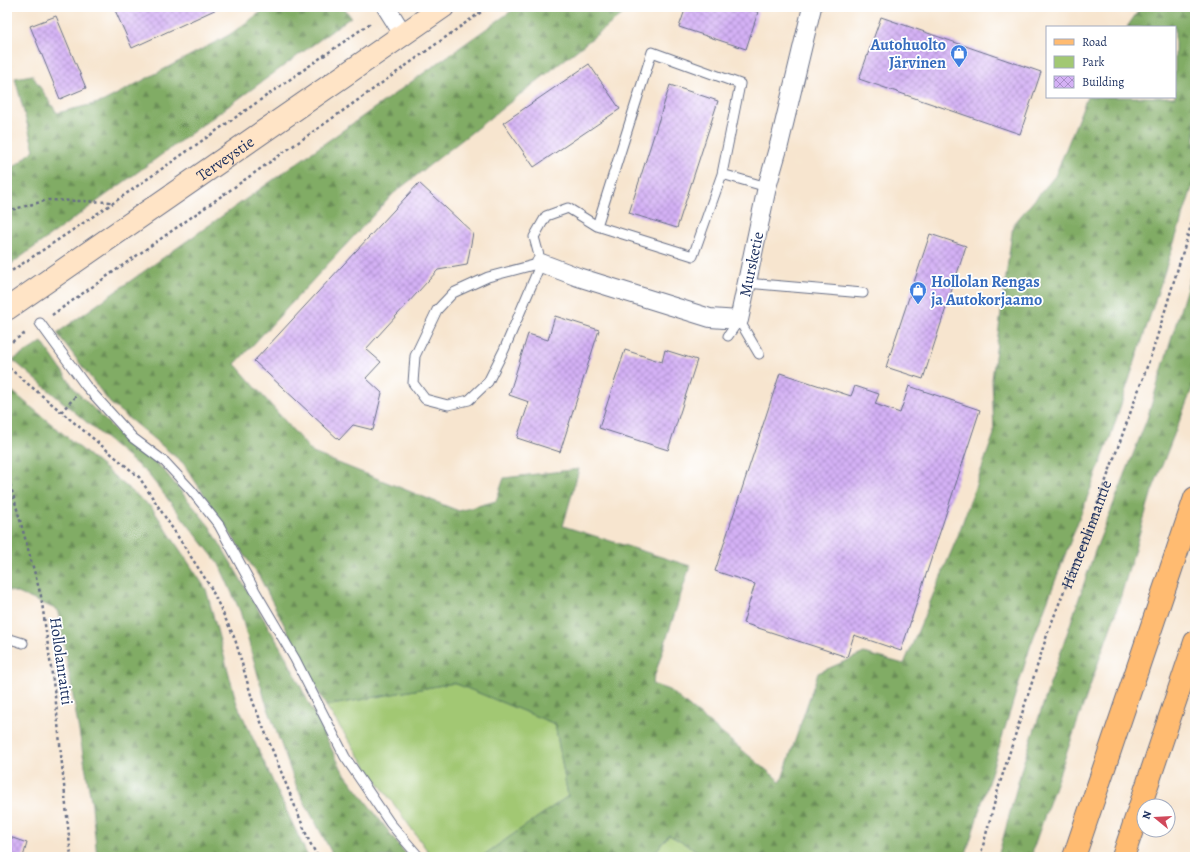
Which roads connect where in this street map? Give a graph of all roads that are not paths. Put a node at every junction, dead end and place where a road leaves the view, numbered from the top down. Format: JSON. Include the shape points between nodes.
{"nodes":[{"id":1,"x":443,"y":7,"type":"edge"},
{"id":2,"x":812,"y":7,"type":"edge"},
{"id":3,"x":387,"y":9,"type":"edge"},
{"id":4,"x":403,"y":34,"type":"junction"},
{"id":5,"x":722,"y":174,"type":"junction"},
{"id":6,"x":767,"y":187,"type":"junction"},
{"id":7,"x":597,"y":226,"type":"junction"},
{"id":8,"x":541,"y":263,"type":"junction"},
{"id":9,"x":747,"y":283,"type":"junction"},
{"id":10,"x":863,"y":293,"type":"dead end"},
{"id":11,"x":7,"y":309,"type":"edge"},
{"id":12,"x":739,"y":320,"type":"junction"},
{"id":13,"x":40,"y":324,"type":"road end"},
{"id":14,"x":728,"y":336,"type":"dead end"},
{"id":15,"x":759,"y":354,"type":"dead end"},
{"id":16,"x":1195,"y":498,"type":"edge"},
{"id":17,"x":7,"y":638,"type":"edge"},
{"id":18,"x":1195,"y":642,"type":"edge"},
{"id":19,"x":23,"y":643,"type":"dead end"},
{"id":20,"x":419,"y":857,"type":"edge"},
{"id":21,"x":1074,"y":857,"type":"edge"},
{"id":22,"x":1123,"y":857,"type":"edge"}],
"edges":[{"from":1,"to":4,"type":"main road","name":"Terveystie"},
{"from":2,"to":6,"type":"street","name":"Mursketie"},
{"from":3,"to":4,"type":"street"},
{"from":4,"to":11,"type":"main road","name":"Terveystie"},
{"from":5,"to":6,"type":"lane"},
{"from":5,"to":7,"type":"lane","via":[[693,256]]},
{"from":5,"to":7,"type":"lane","via":[[740,84],[652,52]]},
{"from":6,"to":9,"type":"street","name":"Mursketie"},
{"from":7,"to":8,"type":"lane","via":[[568,208],[546,216],[534,237]]},
{"from":8,"to":8,"type":"lane","via":[[481,280],[453,293],[437,310],[415,356],[413,383],[426,399],[448,406],[469,400],[488,382]]},
{"from":8,"to":12,"type":"street","name":"Mursketie","via":[[710,318]]},
{"from":9,"to":10,"type":"lane"},
{"from":9,"to":12,"type":"street","name":"Mursketie"},
{"from":12,"to":14,"type":"lane"},
{"from":12,"to":15,"type":"lane"},
{"from":13,"to":20,"type":"lane","via":[[86,386],[133,438],[165,462],[219,525],[295,659],[345,757],[390,823]]},
{"from":16,"to":21,"type":"main road"},
{"from":17,"to":19,"type":"lane"},
{"from":18,"to":22,"type":"main road"}]}
